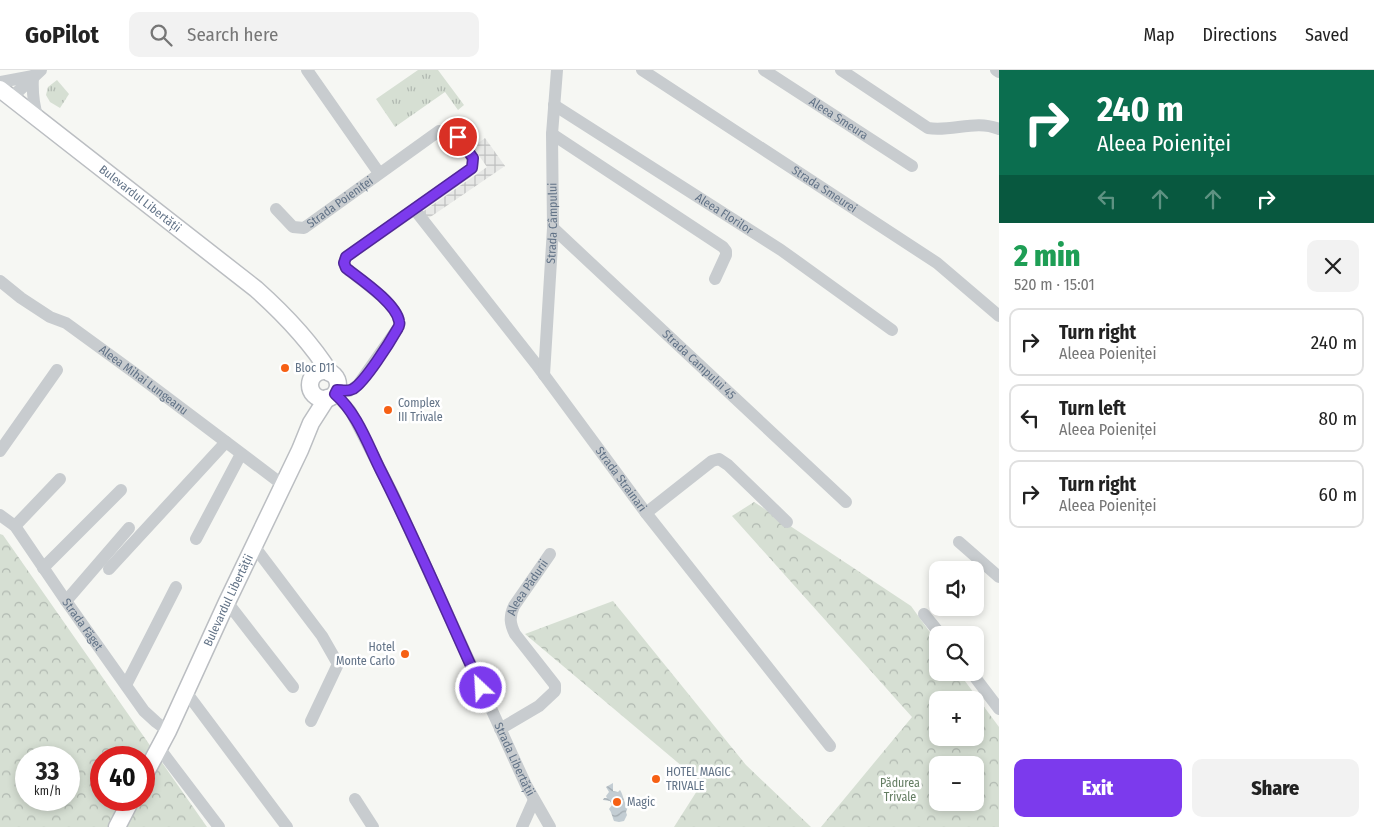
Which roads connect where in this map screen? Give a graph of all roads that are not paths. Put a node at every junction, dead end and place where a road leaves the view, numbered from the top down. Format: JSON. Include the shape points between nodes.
{"nodes":[{"id":1,"x":307,"y":70,"type":"edge"},
{"id":2,"x":557,"y":70,"type":"edge"},
{"id":3,"x":642,"y":70,"type":"edge"},
{"id":4,"x":764,"y":70,"type":"edge"},
{"id":5,"x":841,"y":70,"type":"edge"},
{"id":6,"x":37,"y":73,"type":"edge"},
{"id":7,"x":0,"y":82,"type":"edge"},
{"id":8,"x":6,"y":93,"type":"edge"},
{"id":9,"x":554,"y":104,"type":"junction"},
{"id":10,"x":38,"y":119,"type":"junction"},
{"id":11,"x":999,"y":129,"type":"edge"},
{"id":12,"x":552,"y":134,"type":"junction"},
{"id":13,"x":912,"y":166,"type":"dead end"},
{"id":14,"x":379,"y":173,"type":"junction"},
{"id":15,"x":276,"y":209,"type":"dead end"},
{"id":16,"x":415,"y":210,"type":"junction"},
{"id":17,"x":553,"y":228,"type":"junction"},
{"id":18,"x":715,"y":279,"type":"dead end"},
{"id":19,"x":0,"y":281,"type":"edge"},
{"id":20,"x":999,"y":316,"type":"edge"},
{"id":21,"x":892,"y":330,"type":"dead end"},
{"id":22,"x":299,"y":332,"type":"junction"},
{"id":23,"x":57,"y":370,"type":"dead end"},
{"id":24,"x":544,"y":375,"type":"junction"},
{"id":25,"x":324,"y":391,"type":"junction"},
{"id":26,"x":226,"y":442,"type":"junction"},
{"id":27,"x":0,"y":452,"type":"edge"},
{"id":28,"x":241,"y":454,"type":"junction"},
{"id":29,"x":60,"y":479,"type":"dead end"},
{"id":30,"x":283,"y":485,"type":"junction"},
{"id":31,"x":121,"y":490,"type":"dead end"},
{"id":32,"x":846,"y":502,"type":"dead end"},
{"id":33,"x":0,"y":506,"type":"edge"},
{"id":34,"x":646,"y":513,"type":"junction"},
{"id":35,"x":8,"y":521,"type":"edge"},
{"id":36,"x":787,"y":522,"type":"dead end"},
{"id":37,"x":129,"y":528,"type":"dead end"},
{"id":38,"x":196,"y":539,"type":"dead end"},
{"id":39,"x":959,"y":542,"type":"dead end"},
{"id":40,"x":254,"y":546,"type":"junction"},
{"id":41,"x":550,"y":554,"type":"dead end"},
{"id":42,"x":43,"y":568,"type":"junction"},
{"id":43,"x":109,"y":569,"type":"dead end"},
{"id":44,"x":999,"y":577,"type":"edge"},
{"id":45,"x":176,"y":587,"type":"dead end"},
{"id":46,"x":66,"y":601,"type":"junction"},
{"id":47,"x":227,"y":602,"type":"junction"},
{"id":48,"x":924,"y":614,"type":"dead end"},
{"id":49,"x":934,"y":626,"type":"edge"},
{"id":50,"x":978,"y":681,"type":"edge"},
{"id":51,"x":126,"y":686,"type":"junction"},
{"id":52,"x":293,"y":687,"type":"dead end"},
{"id":53,"x":186,"y":692,"type":"junction"},
{"id":54,"x":999,"y":709,"type":"edge"},
{"id":55,"x":311,"y":721,"type":"dead end"},
{"id":56,"x":500,"y":729,"type":"junction"},
{"id":57,"x":168,"y":730,"type":"junction"},
{"id":58,"x":830,"y":746,"type":"dead end"},
{"id":59,"x":159,"y":748,"type":"junction"},
{"id":60,"x":155,"y":755,"type":"edge"},
{"id":61,"x":355,"y":799,"type":"dead end"},
{"id":62,"x":534,"y":800,"type":"junction"},
{"id":63,"x":125,"y":811,"type":"edge"},
{"id":64,"x":117,"y":827,"type":"edge"},
{"id":65,"x":219,"y":827,"type":"edge"},
{"id":66,"x":287,"y":827,"type":"edge"},
{"id":67,"x":373,"y":827,"type":"edge"},
{"id":68,"x":522,"y":827,"type":"edge"},
{"id":69,"x":550,"y":827,"type":"edge"}],
"edges":[{"from":1,"to":14,"type":"street","name":"Strada Poieniței"},
{"from":2,"to":9,"type":"street","name":"Strada Câmpului"},
{"from":3,"to":20,"type":"street","name":"Strada Smeurei","via":[[937,263]]},
{"from":4,"to":13,"type":"street","name":"Aleea Smeura"},
{"from":5,"to":11,"type":"street","via":[[928,128],[986,125]]},
{"from":6,"to":7,"type":"street"},
{"from":6,"to":8,"type":"street"},
{"from":6,"to":10,"type":"street","via":[[32,94]]},
{"from":8,"to":10,"type":"main road","name":"Bulevardul Libertății"},
{"from":9,"to":12,"type":"street","name":"Strada Câmpului"},
{"from":9,"to":21,"type":"street","name":"Aleea Florilor","via":[[781,250]]},
{"from":10,"to":22,"type":"main road","name":"Bulevardul Libertății","via":[[256,289]]},
{"from":12,"to":17,"type":"street","name":"Strada Câmpului"},
{"from":12,"to":18,"type":"street","via":[[723,247],[726,255]]},
{"from":14,"to":15,"type":"street","name":"Strada Poieniței","via":[[304,228],[293,227]]},
{"from":14,"to":16,"type":"street","name":"Strada Poieniței","via":[[438,131],[450,131],[458,137],[473,158],[472,168]]},
{"from":16,"to":24,"type":"street","name":"Strada Strainari"},
{"from":16,"to":25,"type":"street","via":[[346,257],[346,268],[395,310],[400,321],[358,385],[349,390]]},
{"from":17,"to":24,"type":"street","name":"Strada Câmpului"},
{"from":17,"to":32,"type":"street","name":"Strada Campului 45"},
{"from":19,"to":26,"type":"street","name":"Aleea Mihai Lungeanu","via":[[50,317],[66,324]]},
{"from":22,"to":25,"type":"main road","name":"Bulevardul Libertății"},
{"from":22,"to":25,"type":"main road","name":"Bulevardul Libertății","via":[[330,373],[318,373]]},
{"from":23,"to":27,"type":"street"},
{"from":24,"to":34,"type":"street","name":"Strada Strainari"},
{"from":25,"to":30,"type":"main road","name":"Bulevardul Libertății"},
{"from":25,"to":56,"type":"street","name":"Strada Libertății","via":[[350,410],[393,494]]},
{"from":26,"to":28,"type":"street","name":"Aleea Mihai Lungeanu"},
{"from":26,"to":43,"type":"street"},
{"from":28,"to":30,"type":"street","name":"Aleea Mihai Lungeanu"},
{"from":28,"to":38,"type":"street"},
{"from":29,"to":35,"type":"street"},
{"from":30,"to":40,"type":"main road","name":"Bulevardul Libertății"},
{"from":31,"to":42,"type":"street"},
{"from":33,"to":35,"type":"street","name":"Strada Făget"},
{"from":34,"to":36,"type":"street","via":[[712,461],[719,459]]},
{"from":34,"to":58,"type":"street","name":"Strada Strainari"},
{"from":35,"to":42,"type":"street","name":"Strada Făget"},
{"from":37,"to":46,"type":"street"},
{"from":39,"to":44,"type":"street"},
{"from":40,"to":47,"type":"main road","name":"Bulevardul Libertății"},
{"from":40,"to":55,"type":"street","via":[[326,642],[338,664]]},
{"from":41,"to":56,"type":"street","name":"Aleea Pădurii","via":[[510,615],[515,634],[554,685],[555,691],[539,706]]},
{"from":42,"to":46,"type":"street","name":"Strada Făget"},
{"from":45,"to":51,"type":"street"},
{"from":46,"to":51,"type":"street","name":"Strada Făget"},
{"from":47,"to":52,"type":"street"},
{"from":47,"to":53,"type":"main road","name":"Bulevardul Libertății"},
{"from":48,"to":49,"type":"street"},
{"from":50,"to":54,"type":"street"},
{"from":51,"to":57,"type":"street","name":"Strada Făget","via":[[144,711]]},
{"from":53,"to":57,"type":"main road","name":"Bulevardul Libertății"},
{"from":53,"to":66,"type":"street"},
{"from":56,"to":62,"type":"street","name":"Strada Libertății"},
{"from":57,"to":59,"type":"main road","name":"Bulevardul Libertății"},
{"from":59,"to":60,"type":"main road","name":"Bulevardul Libertății"},
{"from":59,"to":65,"type":"street"},
{"from":61,"to":67,"type":"street"},
{"from":62,"to":68,"type":"street"},
{"from":62,"to":69,"type":"street","name":"Strada Libertății"},
{"from":63,"to":64,"type":"main road"}]}
